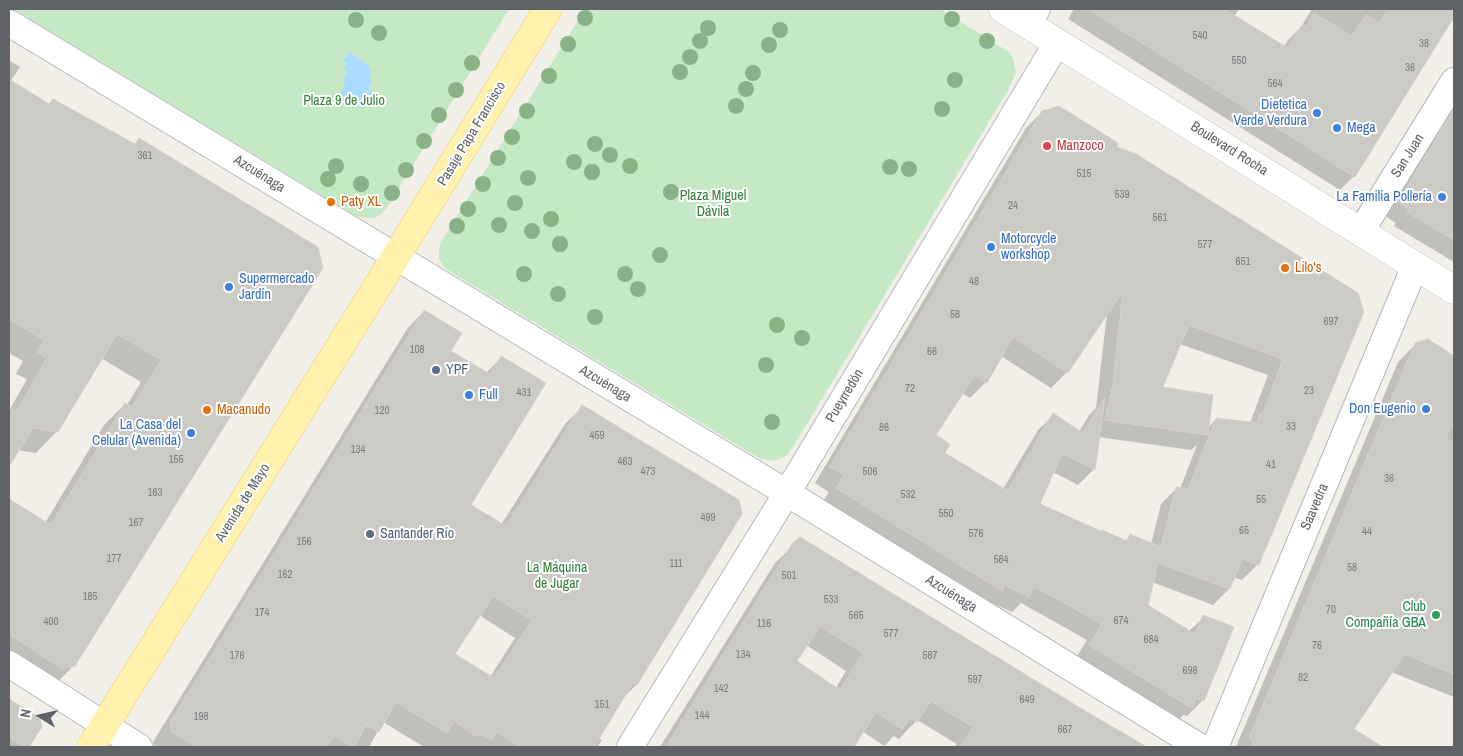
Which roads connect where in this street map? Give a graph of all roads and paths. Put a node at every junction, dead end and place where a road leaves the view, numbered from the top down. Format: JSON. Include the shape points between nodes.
{"nodes":[{"id":1,"x":548,"y":9,"type":"edge"},
{"id":2,"x":1002,"y":9,"type":"edge"},
{"id":3,"x":1032,"y":17,"type":"edge"},
{"id":4,"x":9,"y":24,"type":"edge"},
{"id":5,"x":1057,"y":43,"type":"junction"},
{"id":6,"x":1454,"y":82,"type":"edge"},
{"id":7,"x":1361,"y":231,"type":"junction"},
{"id":8,"x":395,"y":258,"type":"junction"},
{"id":9,"x":1415,"y":266,"type":"junction"},
{"id":10,"x":1454,"y":290,"type":"edge"},
{"id":11,"x":787,"y":493,"type":"junction"},
{"id":12,"x":9,"y":664,"type":"edge"},
{"id":13,"x":97,"y":736,"type":"edge"},
{"id":14,"x":139,"y":747,"type":"edge"},
{"id":15,"x":630,"y":747,"type":"edge"},
{"id":16,"x":1200,"y":747,"type":"edge"},
{"id":17,"x":1215,"y":747,"type":"edge"}],
"edges":[{"from":1,"to":8,"type":"main road","name":"Pasaje Papa Francisco"},
{"from":2,"to":3,"type":"main road","name":"Boulevard Rocha"},
{"from":3,"to":5,"type":"main road","name":"Boulevard Rocha"},
{"from":4,"to":8,"type":"street","name":"Azcuénaga"},
{"from":5,"to":7,"type":"main road","name":"Boulevard Rocha"},
{"from":5,"to":11,"type":"street","name":"Pueyrredón"},
{"from":6,"to":7,"type":"street","name":"San Juan"},
{"from":7,"to":9,"type":"main road","name":"Boulevard Rocha"},
{"from":8,"to":11,"type":"street","name":"Azcuénaga"},
{"from":8,"to":13,"type":"main road","name":"Avenida de Mayo"},
{"from":9,"to":10,"type":"main road","name":"Boulevard Rocha"},
{"from":9,"to":17,"type":"street","name":"Saavedra"},
{"from":11,"to":15,"type":"street","name":"Pueyrredón"},
{"from":11,"to":16,"type":"street","name":"Azcuénaga"},
{"from":12,"to":13,"type":"street"},
{"from":13,"to":14,"type":"street"}]}
